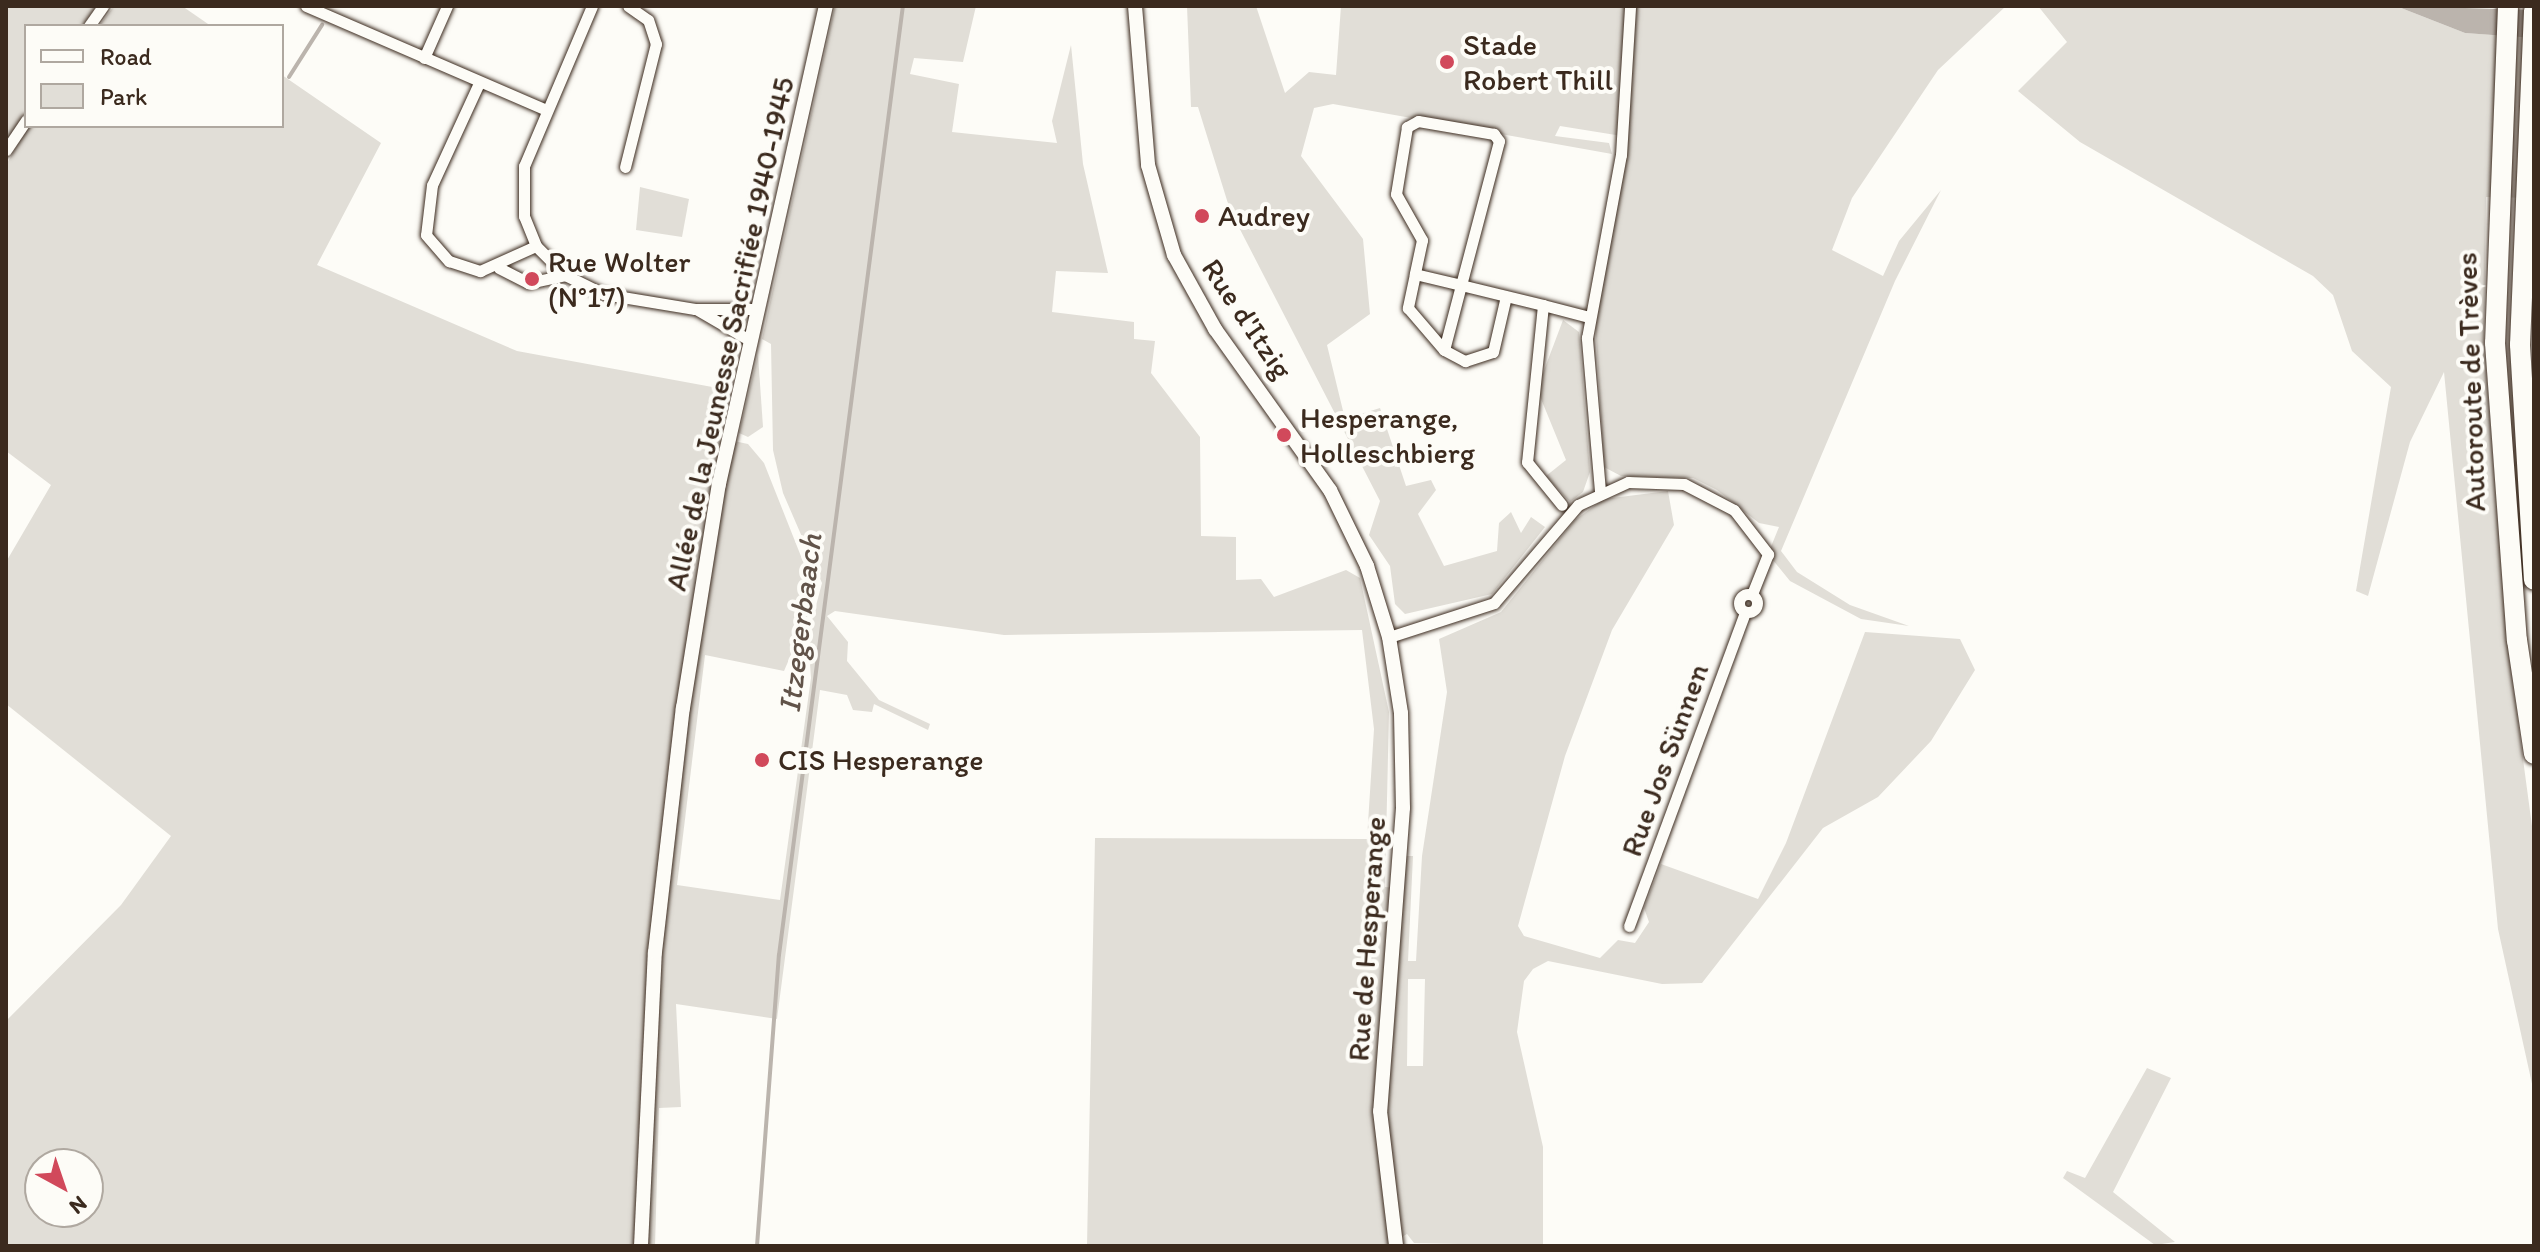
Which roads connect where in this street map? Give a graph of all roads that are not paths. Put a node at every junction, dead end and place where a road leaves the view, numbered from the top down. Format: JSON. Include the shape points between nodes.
{"nodes":[{"id":1,"x":103,"y":6,"type":"edge"},
{"id":2,"x":306,"y":6,"type":"edge"},
{"id":3,"x":447,"y":6,"type":"edge"},
{"id":4,"x":592,"y":6,"type":"edge"},
{"id":5,"x":628,"y":6,"type":"edge"},
{"id":6,"x":826,"y":6,"type":"edge"},
{"id":7,"x":1135,"y":6,"type":"edge"},
{"id":8,"x":1630,"y":6,"type":"edge"},
{"id":9,"x":2508,"y":6,"type":"edge"},
{"id":10,"x":2534,"y":11,"type":"edge"},
{"id":11,"x":90,"y":24,"type":"edge"},
{"id":12,"x":424,"y":58,"type":"junction"},
{"id":13,"x":479,"y":83,"type":"junction"},
{"id":14,"x":546,"y":110,"type":"junction"},
{"id":15,"x":24,"y":123,"type":"edge"},
{"id":16,"x":6,"y":150,"type":"edge"},
{"id":17,"x":625,"y":167,"type":"dead end"},
{"id":18,"x":536,"y":246,"type":"junction"},
{"id":19,"x":499,"y":268,"type":"junction"},
{"id":20,"x":1415,"y":274,"type":"junction"},
{"id":21,"x":565,"y":275,"type":"junction"},
{"id":22,"x":1461,"y":285,"type":"junction"},
{"id":23,"x":1506,"y":296,"type":"junction"},
{"id":24,"x":1543,"y":305,"type":"junction"},
{"id":25,"x":695,"y":309,"type":"junction"},
{"id":26,"x":758,"y":309,"type":"junction"},
{"id":27,"x":1589,"y":317,"type":"junction"},
{"id":28,"x":751,"y":341,"type":"junction"},
{"id":29,"x":1444,"y":350,"type":"junction"},
{"id":30,"x":1600,"y":491,"type":"junction"},
{"id":31,"x":1562,"y":505,"type":"dead end"},
{"id":32,"x":2534,"y":580,"type":"edge"},
{"id":33,"x":1389,"y":637,"type":"junction"},
{"id":34,"x":2534,"y":754,"type":"edge"},
{"id":35,"x":1629,"y":926,"type":"dead end"},
{"id":36,"x":641,"y":1246,"type":"edge"},
{"id":37,"x":1396,"y":1246,"type":"edge"}],
"edges":[{"from":1,"to":11,"type":"street"},
{"from":2,"to":12,"type":"street"},
{"from":3,"to":12,"type":"street"},
{"from":4,"to":14,"type":"street"},
{"from":5,"to":17,"type":"street","via":[[648,20],[656,44]]},
{"from":6,"to":26,"type":"main road","name":"Allée de la Jeunesse Sacrifiée 1940-1945"},
{"from":7,"to":33,"type":"main road","name":"Rue d'Itzig","via":[[1148,165],[1174,255],[1215,329],[1330,490],[1367,566]]},
{"from":8,"to":27,"type":"street","via":[[1621,155]]},
{"from":9,"to":34,"type":"highway","name":"Autoroute de Trèves","via":[[2495,197],[2501,464]]},
{"from":10,"to":32,"type":"highway","name":"Autoroute de Trèves","via":[[2522,196],[2520,345]]},
{"from":12,"to":13,"type":"street"},
{"from":13,"to":14,"type":"street"},
{"from":13,"to":19,"type":"street","via":[[429,194],[426,235],[462,268]]},
{"from":14,"to":18,"type":"street","via":[[522,183]]},
{"from":15,"to":16,"type":"street"},
{"from":18,"to":19,"type":"street"},
{"from":18,"to":21,"type":"street"},
{"from":19,"to":21,"type":"street","via":[[528,283]]},
{"from":20,"to":22,"type":"street"},
{"from":20,"to":22,"type":"street","via":[[1422,240],[1396,194],[1407,127],[1418,121],[1494,134],[1499,141]]},
{"from":20,"to":29,"type":"street","via":[[1408,308]]},
{"from":21,"to":25,"type":"street","via":[[604,294]]},
{"from":22,"to":23,"type":"street"},
{"from":22,"to":29,"type":"street"},
{"from":23,"to":24,"type":"street"},
{"from":23,"to":29,"type":"street","via":[[1488,357],[1465,361]]},
{"from":24,"to":27,"type":"street"},
{"from":24,"to":31,"type":"street","via":[[1527,462]]},
{"from":25,"to":26,"type":"street"},
{"from":25,"to":28,"type":"street"},
{"from":26,"to":28,"type":"main road","name":"Allée de la Jeunesse Sacrifiée 1940-1945"},
{"from":27,"to":30,"type":"street"},
{"from":28,"to":36,"type":"main road","name":"Allée de la Jeunesse Sacrifiée 1940-1945","via":[[683,708],[655,952]]},
{"from":30,"to":33,"type":"street","via":[[1554,527],[1513,589],[1494,603]]},
{"from":30,"to":35,"type":"street","name":"Rue Jos Sünnen","via":[[1628,482],[1684,484],[1734,510],[1768,554],[1752,594],[1740,599],[1745,612]]},
{"from":33,"to":37,"type":"main road","name":"Rue de Hesperange","via":[[1401,713],[1403,808],[1380,1111]]}]}
